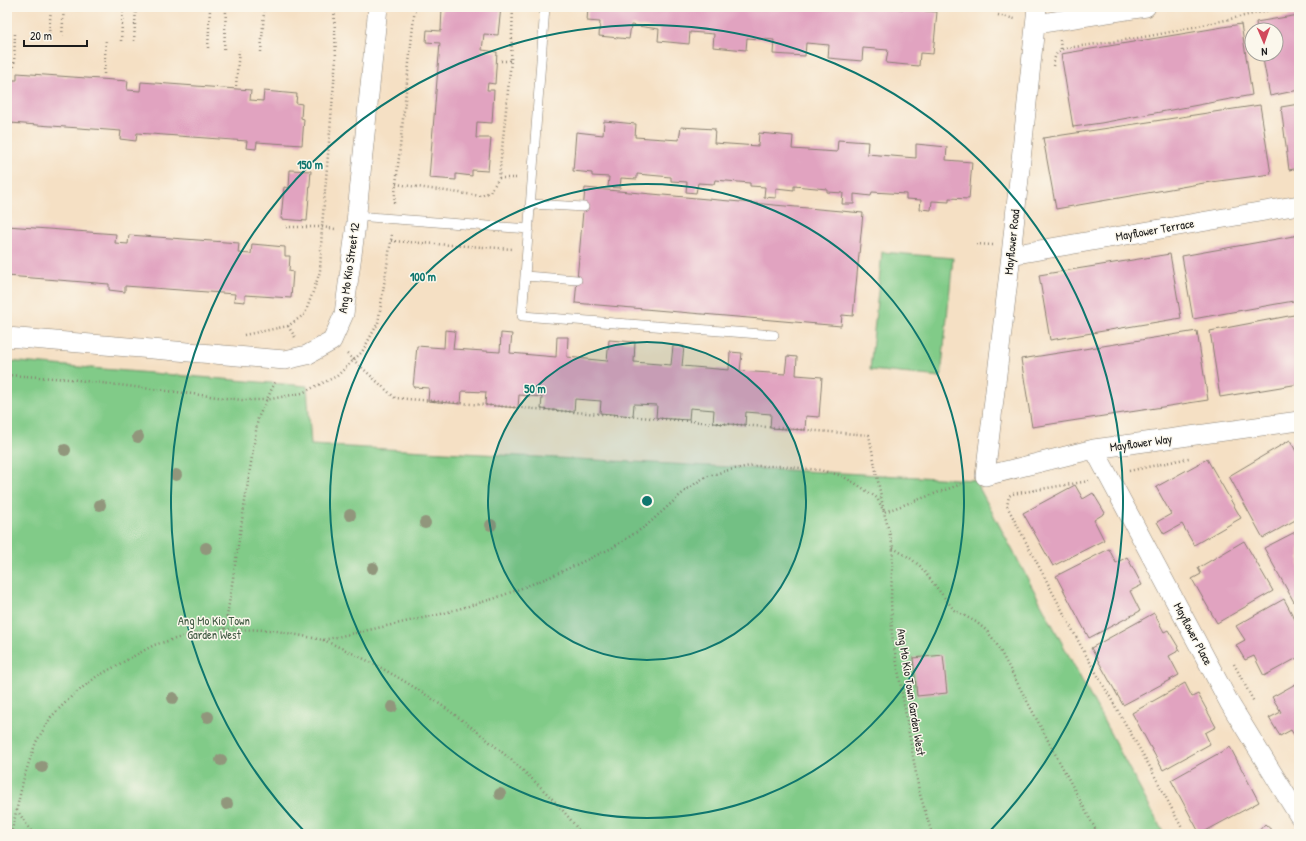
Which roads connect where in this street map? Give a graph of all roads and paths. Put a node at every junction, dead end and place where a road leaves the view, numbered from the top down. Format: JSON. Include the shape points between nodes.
{"nodes":[{"id":1,"x":51,"y":7,"type":"edge"},
{"id":2,"x":64,"y":7,"type":"edge"},
{"id":3,"x":334,"y":7,"type":"edge"},
{"id":4,"x":378,"y":7,"type":"edge"},
{"id":5,"x":415,"y":7,"type":"edge"},
{"id":6,"x":513,"y":7,"type":"edge"},
{"id":7,"x":545,"y":7,"type":"edge"},
{"id":8,"x":1146,"y":7,"type":"edge"},
{"id":9,"x":1286,"y":7,"type":"edge"},
{"id":10,"x":123,"y":8,"type":"edge"},
{"id":11,"x":136,"y":8,"type":"edge"},
{"id":12,"x":210,"y":10,"type":"dead end"},
{"id":13,"x":226,"y":10,"type":"dead end"},
{"id":14,"x":264,"y":12,"type":"dead end"},
{"id":15,"x":1036,"y":15,"type":"edge"},
{"id":16,"x":15,"y":32,"type":"dead end"},
{"id":17,"x":50,"y":35,"type":"dead end"},
{"id":18,"x":62,"y":36,"type":"dead end"},
{"id":19,"x":106,"y":39,"type":"dead end"},
{"id":20,"x":121,"y":40,"type":"dead end"},
{"id":21,"x":134,"y":42,"type":"dead end"},
{"id":22,"x":208,"y":48,"type":"dead end"},
{"id":23,"x":224,"y":49,"type":"dead end"},
{"id":24,"x":239,"y":50,"type":"dead end"},
{"id":25,"x":261,"y":52,"type":"dead end"},
{"id":26,"x":500,"y":61,"type":"dead end"},
{"id":27,"x":511,"y":61,"type":"junction"},
{"id":28,"x":14,"y":67,"type":"dead end"},
{"id":29,"x":1052,"y":71,"type":"dead end"},
{"id":30,"x":104,"y":74,"type":"dead end"},
{"id":31,"x":236,"y":86,"type":"dead end"},
{"id":32,"x":396,"y":184,"type":"junction"},
{"id":33,"x":531,"y":204,"type":"junction"},
{"id":34,"x":1299,"y":206,"type":"edge"},
{"id":35,"x":584,"y":208,"type":"dead end"},
{"id":36,"x":356,"y":216,"type":"junction"},
{"id":37,"x":393,"y":219,"type":"junction"},
{"id":38,"x":286,"y":227,"type":"dead end"},
{"id":39,"x":322,"y":228,"type":"junction"},
{"id":40,"x":529,"y":229,"type":"junction"},
{"id":41,"x":391,"y":241,"type":"junction"},
{"id":42,"x":527,"y":250,"type":"junction"},
{"id":43,"x":1011,"y":255,"type":"junction"},
{"id":44,"x":525,"y":276,"type":"junction"},
{"id":45,"x":577,"y":280,"type":"dead end"},
{"id":46,"x":774,"y":335,"type":"dead end"},
{"id":47,"x":240,"y":336,"type":"dead end"},
{"id":48,"x":7,"y":337,"type":"edge"},
{"id":49,"x":332,"y":341,"type":"junction"},
{"id":50,"x":285,"y":360,"type":"junction"},
{"id":51,"x":7,"y":375,"type":"edge"},
{"id":52,"x":266,"y":400,"type":"junction"},
{"id":53,"x":1299,"y":421,"type":"edge"},
{"id":54,"x":1094,"y":449,"type":"junction"},
{"id":55,"x":984,"y":476,"type":"junction"},
{"id":56,"x":1108,"y":476,"type":"junction"},
{"id":57,"x":884,"y":512,"type":"junction"},
{"id":58,"x":893,"y":547,"type":"junction"},
{"id":59,"x":225,"y":629,"type":"junction"},
{"id":60,"x":323,"y":640,"type":"junction"},
{"id":61,"x":17,"y":810,"type":"junction"},
{"id":62,"x":1299,"y":816,"type":"edge"},
{"id":63,"x":11,"y":834,"type":"edge"},
{"id":64,"x":34,"y":834,"type":"edge"},
{"id":65,"x":581,"y":834,"type":"edge"},
{"id":66,"x":932,"y":834,"type":"edge"},
{"id":67,"x":1098,"y":834,"type":"edge"},
{"id":68,"x":1185,"y":834,"type":"edge"}],
"edges":[{"from":1,"to":17,"type":"path"},
{"from":2,"to":18,"type":"path"},
{"from":3,"to":39,"type":"path","via":[[336,58]]},
{"from":4,"to":36,"type":"street","name":"Ang Mo Kio Street 12"},
{"from":5,"to":32,"type":"path"},
{"from":6,"to":27,"type":"path"},
{"from":7,"to":33,"type":"lane"},
{"from":8,"to":15,"type":"street"},
{"from":9,"to":29,"type":"path","via":[[1182,29],[1065,48],[1055,56]]},
{"from":10,"to":20,"type":"path"},
{"from":11,"to":21,"type":"path"},
{"from":12,"to":22,"type":"path"},
{"from":13,"to":23,"type":"path"},
{"from":14,"to":25,"type":"path"},
{"from":15,"to":43,"type":"street","name":"Mayflower Road"},
{"from":16,"to":28,"type":"path"},
{"from":19,"to":30,"type":"path"},
{"from":24,"to":31,"type":"path"},
{"from":26,"to":27,"type":"path"},
{"from":27,"to":32,"type":"path","via":[[499,178],[490,192],[481,196]]},
{"from":32,"to":37,"type":"path"},
{"from":33,"to":35,"type":"lane"},
{"from":33,"to":40,"type":"lane"},
{"from":34,"to":43,"type":"street","name":"Mayflower Terrace"},
{"from":36,"to":37,"type":"lane"},
{"from":36,"to":49,"type":"street","name":"Ang Mo Kio Street 12","via":[[344,314]]},
{"from":37,"to":40,"type":"lane"},
{"from":37,"to":41,"type":"path"},
{"from":38,"to":39,"type":"path"},
{"from":39,"to":47,"type":"path","via":[[320,272],[305,314],[288,326]]},
{"from":40,"to":42,"type":"lane"},
{"from":41,"to":42,"type":"path"},
{"from":41,"to":52,"type":"path","via":[[378,323],[362,352],[337,376],[302,393]]},
{"from":42,"to":44,"type":"lane"},
{"from":43,"to":55,"type":"street","name":"Mayflower Road"},
{"from":44,"to":45,"type":"lane"},
{"from":44,"to":46,"type":"lane","via":[[522,316]]},
{"from":48,"to":50,"type":"street"},
{"from":49,"to":50,"type":"street","via":[[308,355]]},
{"from":49,"to":57,"type":"path","via":[[395,398],[869,435]]},
{"from":50,"to":52,"type":"path"},
{"from":51,"to":52,"type":"path","via":[[69,379],[242,400]]},
{"from":52,"to":59,"type":"path","via":[[258,418]]},
{"from":53,"to":54,"type":"street","name":"Mayflower Way"},
{"from":54,"to":55,"type":"street","name":"Mayflower Way"},
{"from":54,"to":56,"type":"street","name":"Mayflower Place"},
{"from":55,"to":57,"type":"path"},
{"from":56,"to":62,"type":"street","name":"Mayflower Place","via":[[1230,704]]},
{"from":56,"to":68,"type":"path","via":[[1012,494],[1007,506]]},
{"from":57,"to":58,"type":"path","name":"Ang Mo Kio Town Garden West"},
{"from":57,"to":60,"type":"path","name":"Ang Mo Kio Town Garden West","via":[[877,498],[858,485],[842,476],[820,470],[780,466],[750,466],[729,470],[705,478],[686,490],[646,526],[612,548],[550,577],[496,598],[442,614]]},
{"from":58,"to":66,"type":"path","name":"Ang Mo Kio Town Garden West","via":[[892,635],[918,791]]},
{"from":58,"to":67,"type":"path","via":[[920,566],[954,610],[976,622],[996,643]]},
{"from":59,"to":60,"type":"path","name":"Ang Mo Kio Town Garden West","via":[[272,630]]},
{"from":59,"to":61,"type":"path","name":"Ang Mo Kio Town Garden West","via":[[199,632],[154,646],[96,677],[73,695],[51,717],[36,742],[24,777]]},
{"from":60,"to":65,"type":"path","via":[[378,666],[432,698],[489,740],[540,786]]},
{"from":61,"to":63,"type":"path","name":"Ang Mo Kio Town Garden West"},
{"from":61,"to":64,"type":"path"}]}
